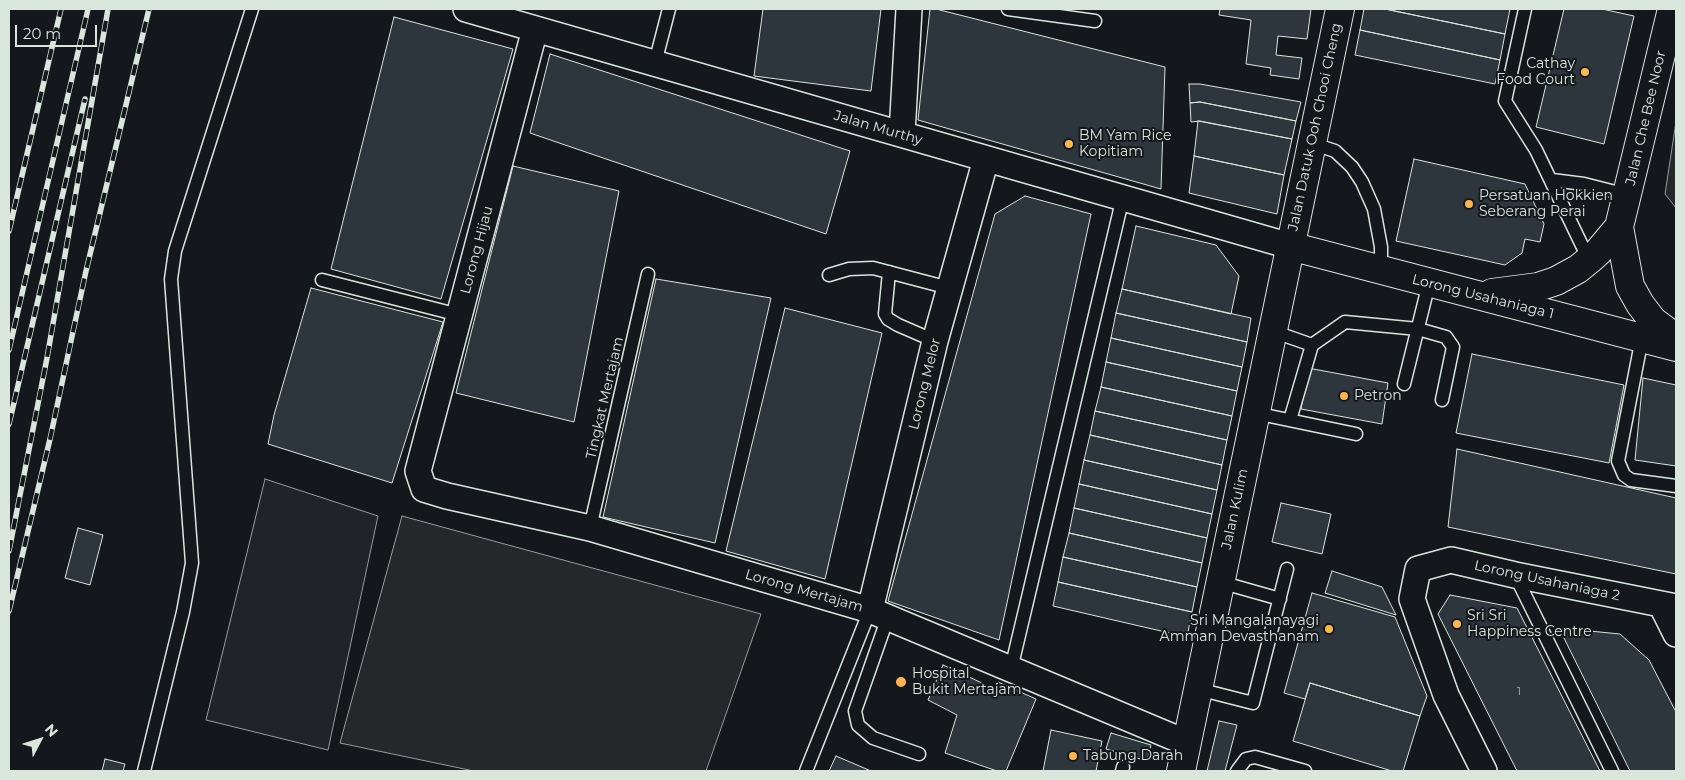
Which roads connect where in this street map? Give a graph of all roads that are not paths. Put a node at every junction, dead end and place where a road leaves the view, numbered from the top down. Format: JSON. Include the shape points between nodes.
{"nodes":[{"id":1,"x":252,"y":9,"type":"edge"},
{"id":2,"x":466,"y":9,"type":"edge"},
{"id":3,"x":669,"y":9,"type":"edge"},
{"id":4,"x":909,"y":9,"type":"edge"},
{"id":5,"x":1008,"y":9,"type":"edge"},
{"id":6,"x":1340,"y":9,"type":"edge"},
{"id":7,"x":1525,"y":9,"type":"edge"},
{"id":8,"x":1672,"y":9,"type":"edge"},
{"id":9,"x":1095,"y":21,"type":"dead end"},
{"id":10,"x":535,"y":29,"type":"junction"},
{"id":11,"x":655,"y":63,"type":"junction"},
{"id":12,"x":902,"y":134,"type":"junction"},
{"id":13,"x":1311,"y":143,"type":"junction"},
{"id":14,"x":986,"y":159,"type":"junction"},
{"id":15,"x":1552,"y":180,"type":"junction"},
{"id":16,"x":1627,"y":195,"type":"junction"},
{"id":17,"x":1123,"y":197,"type":"junction"},
{"id":18,"x":1620,"y":227,"type":"junction"},
{"id":19,"x":1290,"y":246,"type":"junction"},
{"id":20,"x":1589,"y":260,"type":"junction"},
{"id":21,"x":1381,"y":271,"type":"junction"},
{"id":22,"x":889,"y":272,"type":"junction"},
{"id":23,"x":648,"y":274,"type":"dead end"},
{"id":24,"x":829,"y":275,"type":"dead end"},
{"id":25,"x":322,"y":280,"type":"dead end"},
{"id":26,"x":1429,"y":283,"type":"junction"},
{"id":27,"x":949,"y":288,"type":"junction"},
{"id":28,"x":1471,"y":294,"type":"junction"},
{"id":29,"x":459,"y":315,"type":"junction"},
{"id":30,"x":1418,"y":329,"type":"junction"},
{"id":31,"x":1272,"y":331,"type":"junction"},
{"id":32,"x":1642,"y":338,"type":"junction"},
{"id":33,"x":1676,"y":338,"type":"edge"},
{"id":34,"x":935,"y":341,"type":"junction"},
{"id":35,"x":1312,"y":345,"type":"junction"},
{"id":36,"x":1676,"y":346,"type":"edge"},
{"id":37,"x":1404,"y":384,"type":"dead end"},
{"id":38,"x":1442,"y":400,"type":"dead end"},
{"id":39,"x":1255,"y":413,"type":"junction"},
{"id":40,"x":1290,"y":420,"type":"junction"},
{"id":41,"x":1356,"y":434,"type":"dead end"},
{"id":42,"x":418,"y":472,"type":"joint"},
{"id":43,"x":1676,"y":486,"type":"edge"},
{"id":44,"x":590,"y":528,"type":"junction"},
{"id":45,"x":1288,"y":569,"type":"dead end"},
{"id":46,"x":1515,"y":576,"type":"junction"},
{"id":47,"x":1220,"y":582,"type":"junction"},
{"id":48,"x":1280,"y":599,"type":"junction"},
{"id":49,"x":1668,"y":606,"type":"edge"},
{"id":50,"x":879,"y":614,"type":"junction"},
{"id":51,"x":1676,"y":634,"type":"edge"},
{"id":52,"x":1011,"y":669,"type":"junction"},
{"id":53,"x":1198,"y":689,"type":"junction"},
{"id":54,"x":1187,"y":743,"type":"junction"},
{"id":55,"x":919,"y":754,"type":"dead end"},
{"id":56,"x":144,"y":771,"type":"edge"},
{"id":57,"x":806,"y":771,"type":"edge"},
{"id":58,"x":1180,"y":771,"type":"edge"},
{"id":59,"x":1237,"y":771,"type":"edge"},
{"id":60,"x":1305,"y":771,"type":"edge"},
{"id":61,"x":1484,"y":771,"type":"edge"},
{"id":62,"x":1612,"y":771,"type":"edge"}],
"edges":[{"from":1,"to":56,"type":"lane","via":[[175,251],[171,279],[192,563]]},
{"from":2,"to":10,"type":"street","name":"Jalan Murthy"},
{"from":3,"to":11,"type":"lane"},
{"from":4,"to":12,"type":"street"},
{"from":5,"to":9,"type":"lane"},
{"from":6,"to":13,"type":"main road","name":"Jalan Datuk Ooh Chooi Cheng"},
{"from":7,"to":15,"type":"lane","via":[[1505,101]]},
{"from":8,"to":16,"type":"main road","name":"Jalan Che Bee Noor"},
{"from":10,"to":11,"type":"street","name":"Jalan Murthy"},
{"from":10,"to":29,"type":"street","name":"Lorong Hijau"},
{"from":11,"to":12,"type":"street","name":"Jalan Murthy"},
{"from":12,"to":14,"type":"street","name":"Jalan Murthy"},
{"from":13,"to":19,"type":"main road","name":"Jalan Datuk Ooh Chooi Cheng"},
{"from":13,"to":21,"type":"lane","via":[[1335,152],[1362,182],[1374,209],[1381,248]]},
{"from":14,"to":17,"type":"street","name":"Jalan Murthy"},
{"from":14,"to":27,"type":"street","name":"Lorong Melor"},
{"from":15,"to":16,"type":"lane"},
{"from":15,"to":20,"type":"lane"},
{"from":16,"to":18,"type":"main road","name":"Jalan Che Bee Noor"},
{"from":17,"to":19,"type":"street","name":"Jalan Murthy"},
{"from":17,"to":52,"type":"lane"},
{"from":18,"to":20,"type":"main road"},
{"from":18,"to":33,"type":"main road","via":[[1630,286],[1653,321]]},
{"from":19,"to":21,"type":"main road","name":"Lorong Usahaniaga 1"},
{"from":19,"to":31,"type":"main road","name":"Jalan Kulim"},
{"from":20,"to":28,"type":"main road","via":[[1578,270],[1538,287]]},
{"from":21,"to":26,"type":"main road","name":"Lorong Usahaniaga 1"},
{"from":22,"to":24,"type":"lane","via":[[873,268],[849,269]]},
{"from":22,"to":27,"type":"lane"},
{"from":22,"to":34,"type":"lane","via":[[885,314],[888,319]]},
{"from":23,"to":44,"type":"lane","name":"Tingkat Mertajam"},
{"from":25,"to":29,"type":"lane"},
{"from":26,"to":28,"type":"main road","name":"Lorong Usahaniaga 1"},
{"from":26,"to":30,"type":"lane"},
{"from":27,"to":34,"type":"street","name":"Lorong Melor"},
{"from":28,"to":32,"type":"main road","name":"Lorong Usahaniaga 1"},
{"from":29,"to":42,"type":"street","name":"Lorong Hijau"},
{"from":30,"to":35,"type":"lane","via":[[1345,322]]},
{"from":30,"to":37,"type":"lane"},
{"from":30,"to":38,"type":"lane","via":[[1446,337],[1453,347]]},
{"from":31,"to":35,"type":"lane"},
{"from":31,"to":39,"type":"main road","name":"Jalan Kulim"},
{"from":32,"to":36,"type":"main road","name":"Lorong Usahaniaga 1"},
{"from":32,"to":43,"type":"lane","via":[[1618,461],[1624,475],[1631,480]]},
{"from":34,"to":50,"type":"street","name":"Lorong Melor"},
{"from":35,"to":40,"type":"lane"},
{"from":39,"to":40,"type":"lane"},
{"from":39,"to":47,"type":"main road","name":"Jalan Kulim"},
{"from":40,"to":41,"type":"lane"},
{"from":42,"to":44,"type":"street","name":"Lorong Mertajam","via":[[424,489]]},
{"from":44,"to":50,"type":"street","name":"Lorong Mertajam"},
{"from":45,"to":48,"type":"lane"},
{"from":46,"to":49,"type":"street","name":"Lorong Usahaniaga 2"},
{"from":46,"to":61,"type":"street","name":"Lorong Usahaniaga 2","via":[[1452,560],[1418,570],[1412,599],[1446,695]]},
{"from":46,"to":62,"type":"lane"},
{"from":47,"to":48,"type":"lane"},
{"from":47,"to":53,"type":"main road","name":"Jalan Kulim"},
{"from":48,"to":53,"type":"lane","via":[[1253,703]]},
{"from":49,"to":51,"type":"street"},
{"from":50,"to":52,"type":"street","name":"Lorong Mertajam"},
{"from":50,"to":55,"type":"lane","via":[[854,711],[858,726],[873,738]]},
{"from":50,"to":57,"type":"lane"},
{"from":52,"to":54,"type":"street","name":"Lorong Mertajam"},
{"from":53,"to":54,"type":"main road","name":"Jalan Kulim"},
{"from":54,"to":58,"type":"main road","name":"Jalan Kulim"},
{"from":59,"to":60,"type":"lane","via":[[1246,759],[1255,758]]}]}
